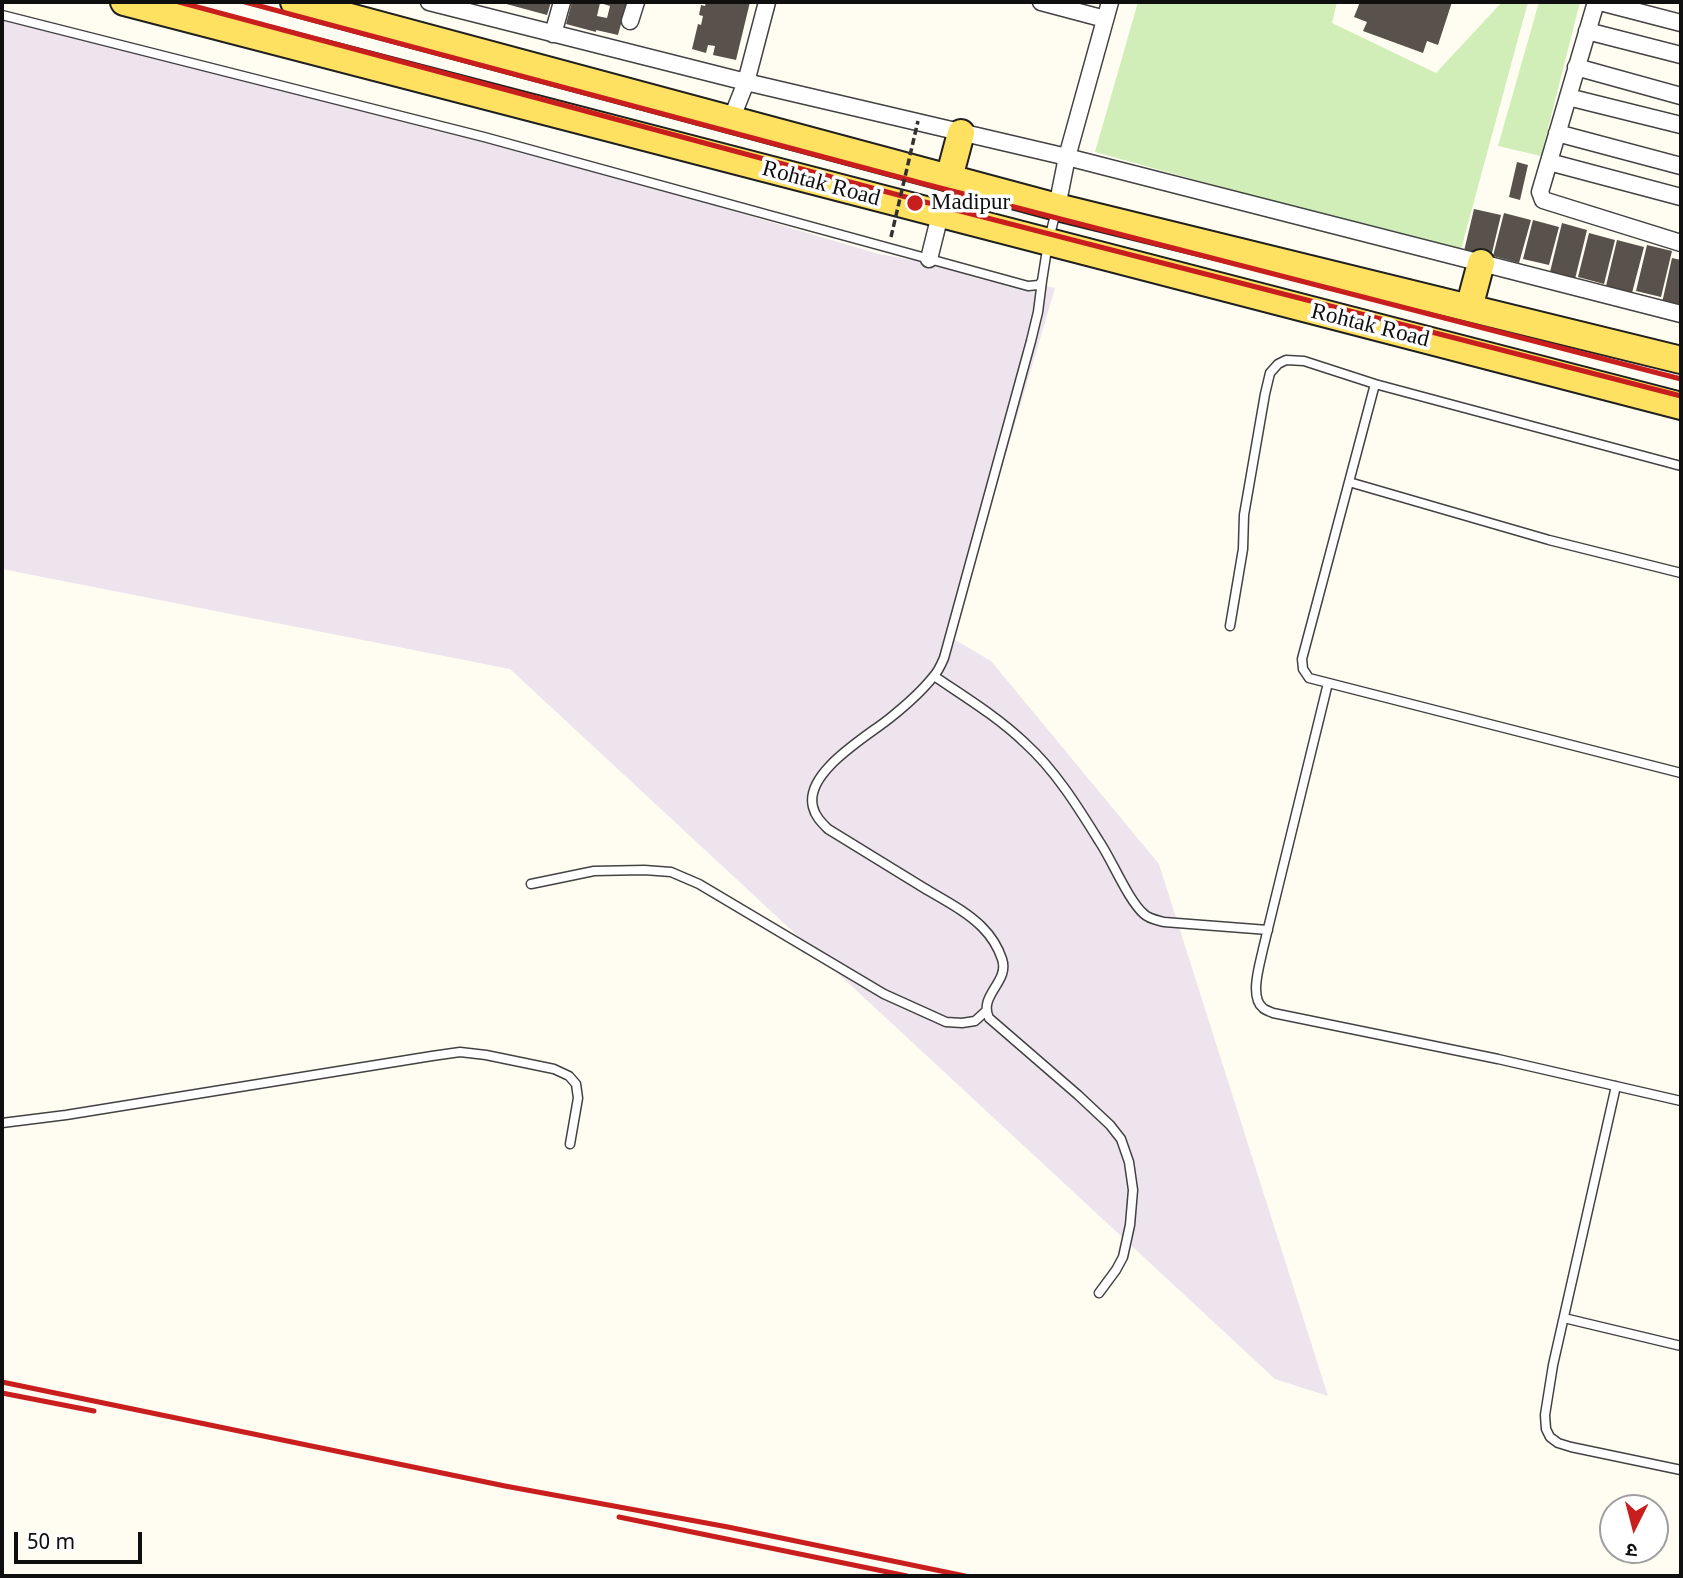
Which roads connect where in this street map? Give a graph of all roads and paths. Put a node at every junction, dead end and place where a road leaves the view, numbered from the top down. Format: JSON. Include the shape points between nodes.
{"nodes":[{"id":1,"x":124,"y":2,"type":"edge"},
{"id":2,"x":294,"y":2,"type":"edge"},
{"id":3,"x":429,"y":2,"type":"edge"},
{"id":4,"x":562,"y":2,"type":"edge"},
{"id":5,"x":636,"y":2,"type":"edge"},
{"id":6,"x":766,"y":2,"type":"edge"},
{"id":7,"x":1041,"y":2,"type":"edge"},
{"id":8,"x":1110,"y":2,"type":"edge"},
{"id":9,"x":1598,"y":2,"type":"edge"},
{"id":10,"x":2,"y":16,"type":"edge"},
{"id":11,"x":1105,"y":19,"type":"junction"},
{"id":12,"x":630,"y":21,"type":"dead end"},
{"id":13,"x":1681,"y":23,"type":"edge"},
{"id":14,"x":1587,"y":31,"type":"junction"},
{"id":15,"x":553,"y":34,"type":"junction"},
{"id":16,"x":1681,"y":55,"type":"edge"},
{"id":17,"x":1576,"y":68,"type":"junction"},
{"id":18,"x":746,"y":82,"type":"junction"},
{"id":19,"x":1681,"y":96,"type":"edge"},
{"id":20,"x":1567,"y":97,"type":"junction"},
{"id":21,"x":1681,"y":103,"type":"edge"},
{"id":22,"x":730,"y":120,"type":"junction"},
{"id":23,"x":1679,"y":124,"type":"edge"},
{"id":24,"x":913,"y":128,"type":"dead end"},
{"id":25,"x":1557,"y":132,"type":"junction"},
{"id":26,"x":961,"y":133,"type":"junction"},
{"id":27,"x":1067,"y":157,"type":"junction"},
{"id":28,"x":1549,"y":162,"type":"junction"},
{"id":29,"x":1681,"y":166,"type":"edge"},
{"id":30,"x":949,"y":178,"type":"junction"},
{"id":31,"x":1681,"y":197,"type":"edge"},
{"id":32,"x":1056,"y":207,"type":"junction"},
{"id":33,"x":940,"y":215,"type":"junction"},
{"id":34,"x":891,"y":237,"type":"dead end"},
{"id":35,"x":1048,"y":243,"type":"junction"},
{"id":36,"x":1681,"y":243,"type":"edge"},
{"id":37,"x":929,"y":259,"type":"junction"},
{"id":38,"x":1481,"y":263,"type":"junction"},
{"id":39,"x":1042,"y":281,"type":"junction"},
{"id":40,"x":1469,"y":308,"type":"junction"},
{"id":41,"x":1681,"y":314,"type":"edge"},
{"id":42,"x":1681,"y":360,"type":"edge"},
{"id":43,"x":1375,"y":384,"type":"junction"},
{"id":44,"x":1681,"y":406,"type":"edge"},
{"id":45,"x":1681,"y":466,"type":"edge"},
{"id":46,"x":1349,"y":482,"type":"junction"},
{"id":47,"x":1681,"y":573,"type":"edge"},
{"id":48,"x":1230,"y":626,"type":"dead end"},
{"id":49,"x":934,"y":676,"type":"junction"},
{"id":50,"x":1328,"y":683,"type":"junction"},
{"id":51,"x":1681,"y":773,"type":"edge"},
{"id":52,"x":531,"y":884,"type":"dead end"},
{"id":53,"x":1268,"y":930,"type":"junction"},
{"id":54,"x":986,"y":1012,"type":"junction"},
{"id":55,"x":1616,"y":1086,"type":"junction"},
{"id":56,"x":1681,"y":1101,"type":"edge"},
{"id":57,"x":2,"y":1123,"type":"edge"},
{"id":58,"x":570,"y":1144,"type":"dead end"},
{"id":59,"x":1099,"y":1293,"type":"dead end"},
{"id":60,"x":1564,"y":1318,"type":"junction"},
{"id":61,"x":1681,"y":1346,"type":"edge"},
{"id":62,"x":1681,"y":1471,"type":"edge"}],
"edges":[{"from":1,"to":33,"type":"main road","name":"Rohtak Road"},
{"from":2,"to":22,"type":"main road","name":"Rohtak Road"},
{"from":3,"to":15,"type":"street"},
{"from":4,"to":15,"type":"street"},
{"from":5,"to":12,"type":"street"},
{"from":6,"to":18,"type":"street"},
{"from":7,"to":11,"type":"street"},
{"from":8,"to":11,"type":"street"},
{"from":9,"to":13,"type":"street"},
{"from":9,"to":14,"type":"street"},
{"from":10,"to":37,"type":"lane","via":[[484,137]]},
{"from":11,"to":27,"type":"street"},
{"from":14,"to":16,"type":"street"},
{"from":14,"to":17,"type":"street"},
{"from":15,"to":18,"type":"street"},
{"from":17,"to":19,"type":"street"},
{"from":17,"to":20,"type":"street"},
{"from":18,"to":22,"type":"street"},
{"from":18,"to":26,"type":"street"},
{"from":20,"to":23,"type":"street"},
{"from":20,"to":25,"type":"street"},
{"from":21,"to":23,"type":"street"},
{"from":22,"to":30,"type":"main road","name":"Rohtak Road"},
{"from":24,"to":34,"type":"path","bridge":true,"via":[[918,121]]},
{"from":25,"to":28,"type":"street"},
{"from":25,"to":29,"type":"street"},
{"from":26,"to":27,"type":"street"},
{"from":26,"to":30,"type":"main road"},
{"from":27,"to":32,"type":"street"},
{"from":27,"to":38,"type":"street"},
{"from":28,"to":31,"type":"street"},
{"from":28,"to":36,"type":"street","via":[[1540,192],[1543,200]]},
{"from":30,"to":32,"type":"main road","name":"Rohtak Road"},
{"from":32,"to":35,"type":"lane"},
{"from":32,"to":40,"type":"main road","name":"Rohtak Road"},
{"from":33,"to":35,"type":"main road","name":"Rohtak Road"},
{"from":33,"to":37,"type":"street"},
{"from":35,"to":39,"type":"lane"},
{"from":35,"to":44,"type":"main road","name":"Rohtak Road"},
{"from":37,"to":39,"type":"lane","via":[[1028,286]]},
{"from":38,"to":40,"type":"main road"},
{"from":38,"to":41,"type":"street"},
{"from":39,"to":49,"type":"lane","via":[[1038,312],[944,659]]},
{"from":40,"to":42,"type":"main road","name":"Rohtak Road"},
{"from":43,"to":45,"type":"lane"},
{"from":43,"to":46,"type":"lane"},
{"from":43,"to":48,"type":"lane","via":[[1304,361],[1286,360],[1270,373],[1244,515],[1244,549]]},
{"from":46,"to":47,"type":"lane"},
{"from":46,"to":50,"type":"lane","via":[[1302,659],[1308,678]]},
{"from":49,"to":53,"type":"lane","via":[[1026,743],[1057,778],[1143,914],[1164,922]]},
{"from":49,"to":54,"type":"lane","via":[[824,771],[813,791],[812,805],[828,829],[982,927],[995,943],[1004,970]]},
{"from":50,"to":51,"type":"lane"},
{"from":50,"to":53,"type":"lane"},
{"from":52,"to":54,"type":"lane","via":[[594,871],[671,872],[884,994],[946,1022],[975,1021]]},
{"from":53,"to":55,"type":"lane","via":[[1255,992],[1264,1009]]},
{"from":54,"to":59,"type":"lane","via":[[1121,1139],[1133,1190],[1130,1225],[1123,1257]]},
{"from":55,"to":56,"type":"lane"},
{"from":55,"to":60,"type":"lane"},
{"from":57,"to":58,"type":"lane","via":[[460,1052],[554,1069],[569,1076],[578,1098]]},
{"from":60,"to":61,"type":"lane"},
{"from":60,"to":62,"type":"lane","via":[[1545,1415],[1550,1437],[1571,1447]]}]}
